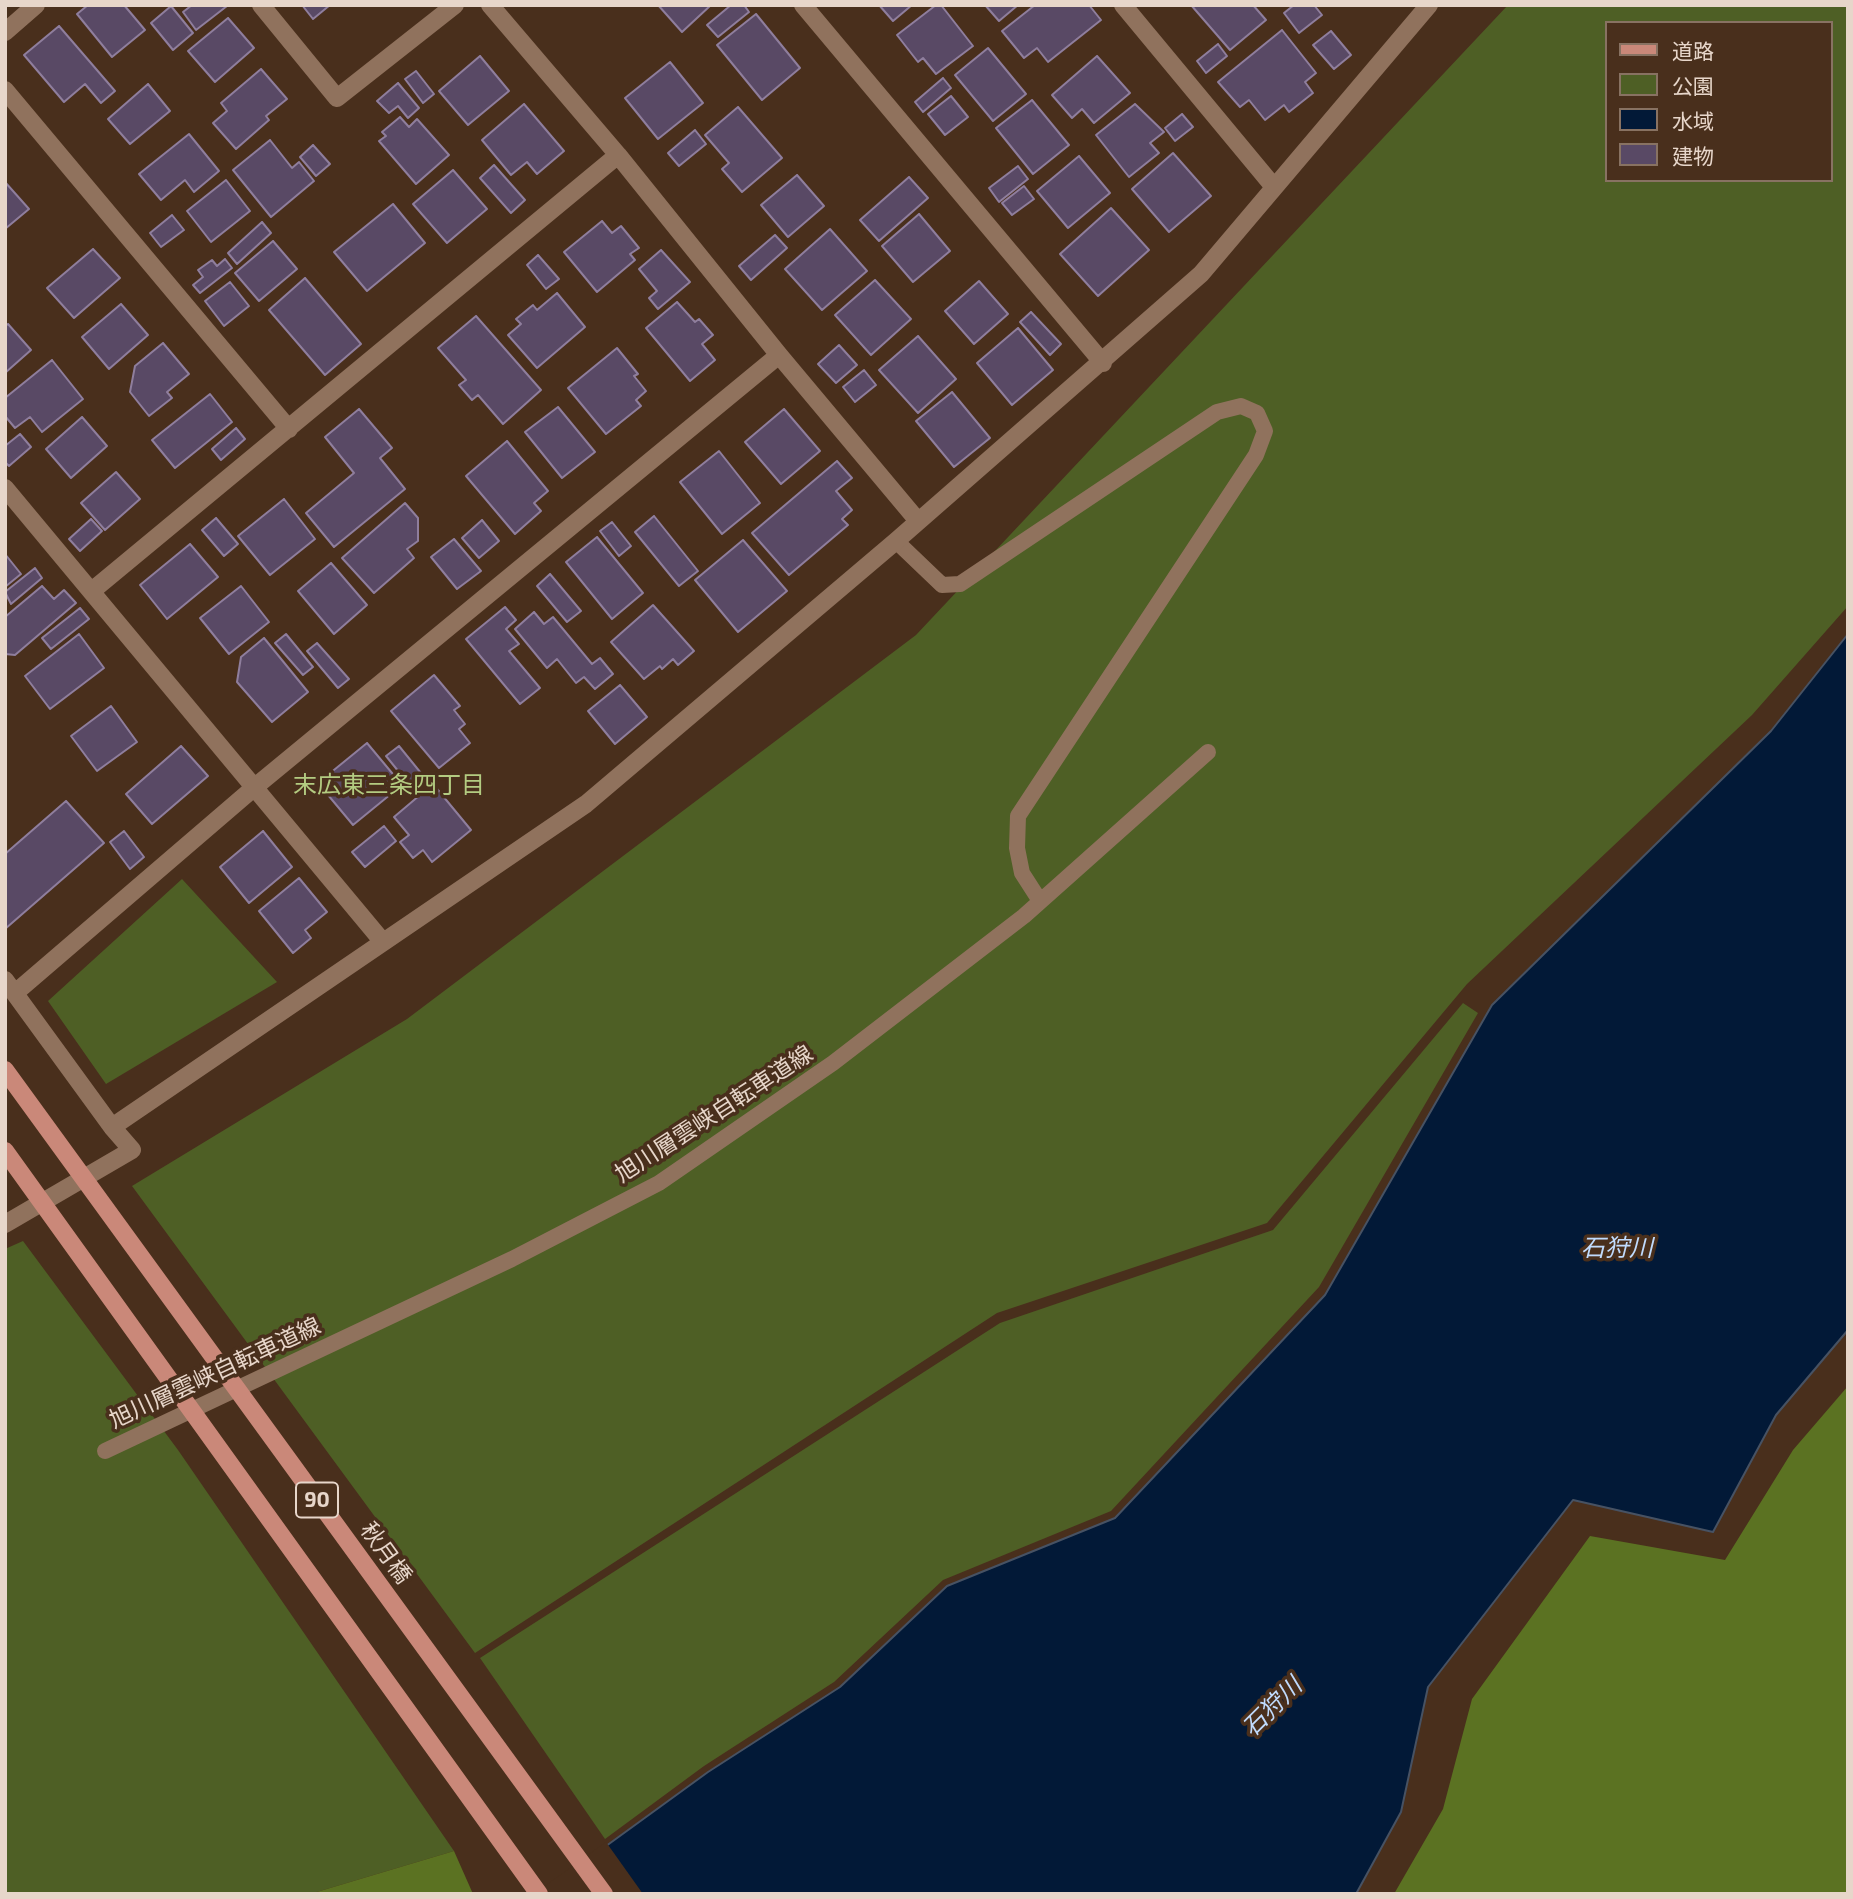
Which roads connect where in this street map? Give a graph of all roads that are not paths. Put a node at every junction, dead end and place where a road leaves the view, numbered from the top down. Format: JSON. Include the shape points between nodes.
{"nodes":[{"id":1,"x":36,"y":5,"type":"edge"},
{"id":2,"x":261,"y":5,"type":"edge"},
{"id":3,"x":455,"y":5,"type":"edge"},
{"id":4,"x":490,"y":5,"type":"edge"},
{"id":5,"x":803,"y":5,"type":"edge"},
{"id":6,"x":1123,"y":5,"type":"edge"},
{"id":7,"x":1429,"y":5,"type":"edge"},
{"id":8,"x":5,"y":32,"type":"edge"},
{"id":9,"x":5,"y":90,"type":"edge"},
{"id":10,"x":618,"y":155,"type":"junction"},
{"id":11,"x":1274,"y":187,"type":"junction"},
{"id":12,"x":779,"y":355,"type":"junction"},
{"id":13,"x":1103,"y":362,"type":"junction"},
{"id":14,"x":289,"y":429,"type":"junction"},
{"id":15,"x":5,"y":488,"type":"edge"},
{"id":16,"x":919,"y":521,"type":"junction"},
{"id":17,"x":896,"y":541,"type":"junction"},
{"id":18,"x":93,"y":590,"type":"junction"},
{"id":19,"x":1209,"y":752,"type":"dead end"},
{"id":20,"x":256,"y":786,"type":"junction"},
{"id":21,"x":1040,"y":901,"type":"junction"},
{"id":22,"x":383,"y":942,"type":"junction"},
{"id":23,"x":10,"y":986,"type":"edge"},
{"id":24,"x":5,"y":1070,"type":"edge"},
{"id":25,"x":112,"y":1127,"type":"junction"},
{"id":26,"x":5,"y":1151,"type":"edge"},
{"id":27,"x":5,"y":1224,"type":"edge"},
{"id":28,"x":105,"y":1451,"type":"dead end"},
{"id":29,"x":539,"y":1894,"type":"edge"},
{"id":30,"x":604,"y":1894,"type":"edge"}],
"edges":[{"from":1,"to":8,"type":"street"},
{"from":2,"to":3,"type":"street","via":[[337,98]]},
{"from":4,"to":10,"type":"street"},
{"from":5,"to":13,"type":"street"},
{"from":6,"to":11,"type":"street"},
{"from":7,"to":11,"type":"street"},
{"from":9,"to":14,"type":"street"},
{"from":10,"to":12,"type":"street"},
{"from":10,"to":14,"type":"street"},
{"from":11,"to":13,"type":"street","via":[[1202,274]]},
{"from":12,"to":16,"type":"street"},
{"from":12,"to":20,"type":"street"},
{"from":13,"to":16,"type":"street"},
{"from":14,"to":18,"type":"street"},
{"from":15,"to":18,"type":"street"},
{"from":16,"to":17,"type":"street"},
{"from":17,"to":21,"type":"lane","via":[[942,585],[960,584],[1217,412],[1241,406],[1257,414],[1265,431],[1256,455],[1018,816],[1021,873]]},
{"from":17,"to":22,"type":"street","via":[[586,804]]},
{"from":18,"to":20,"type":"street"},
{"from":19,"to":21,"type":"lane","name":"旭川層雲峡自転車道線"},
{"from":20,"to":22,"type":"street"},
{"from":20,"to":23,"type":"street"},
{"from":21,"to":28,"type":"lane","name":"旭川層雲峡自転車道線","via":[[833,1063],[659,1183],[512,1259]]},
{"from":22,"to":25,"type":"street"},
{"from":23,"to":25,"type":"street"},
{"from":24,"to":30,"type":"main road","name":"秋月橋","number":"90"},
{"from":25,"to":27,"type":"street","via":[[132,1150]]},
{"from":26,"to":29,"type":"main road","number":"90"}]}
